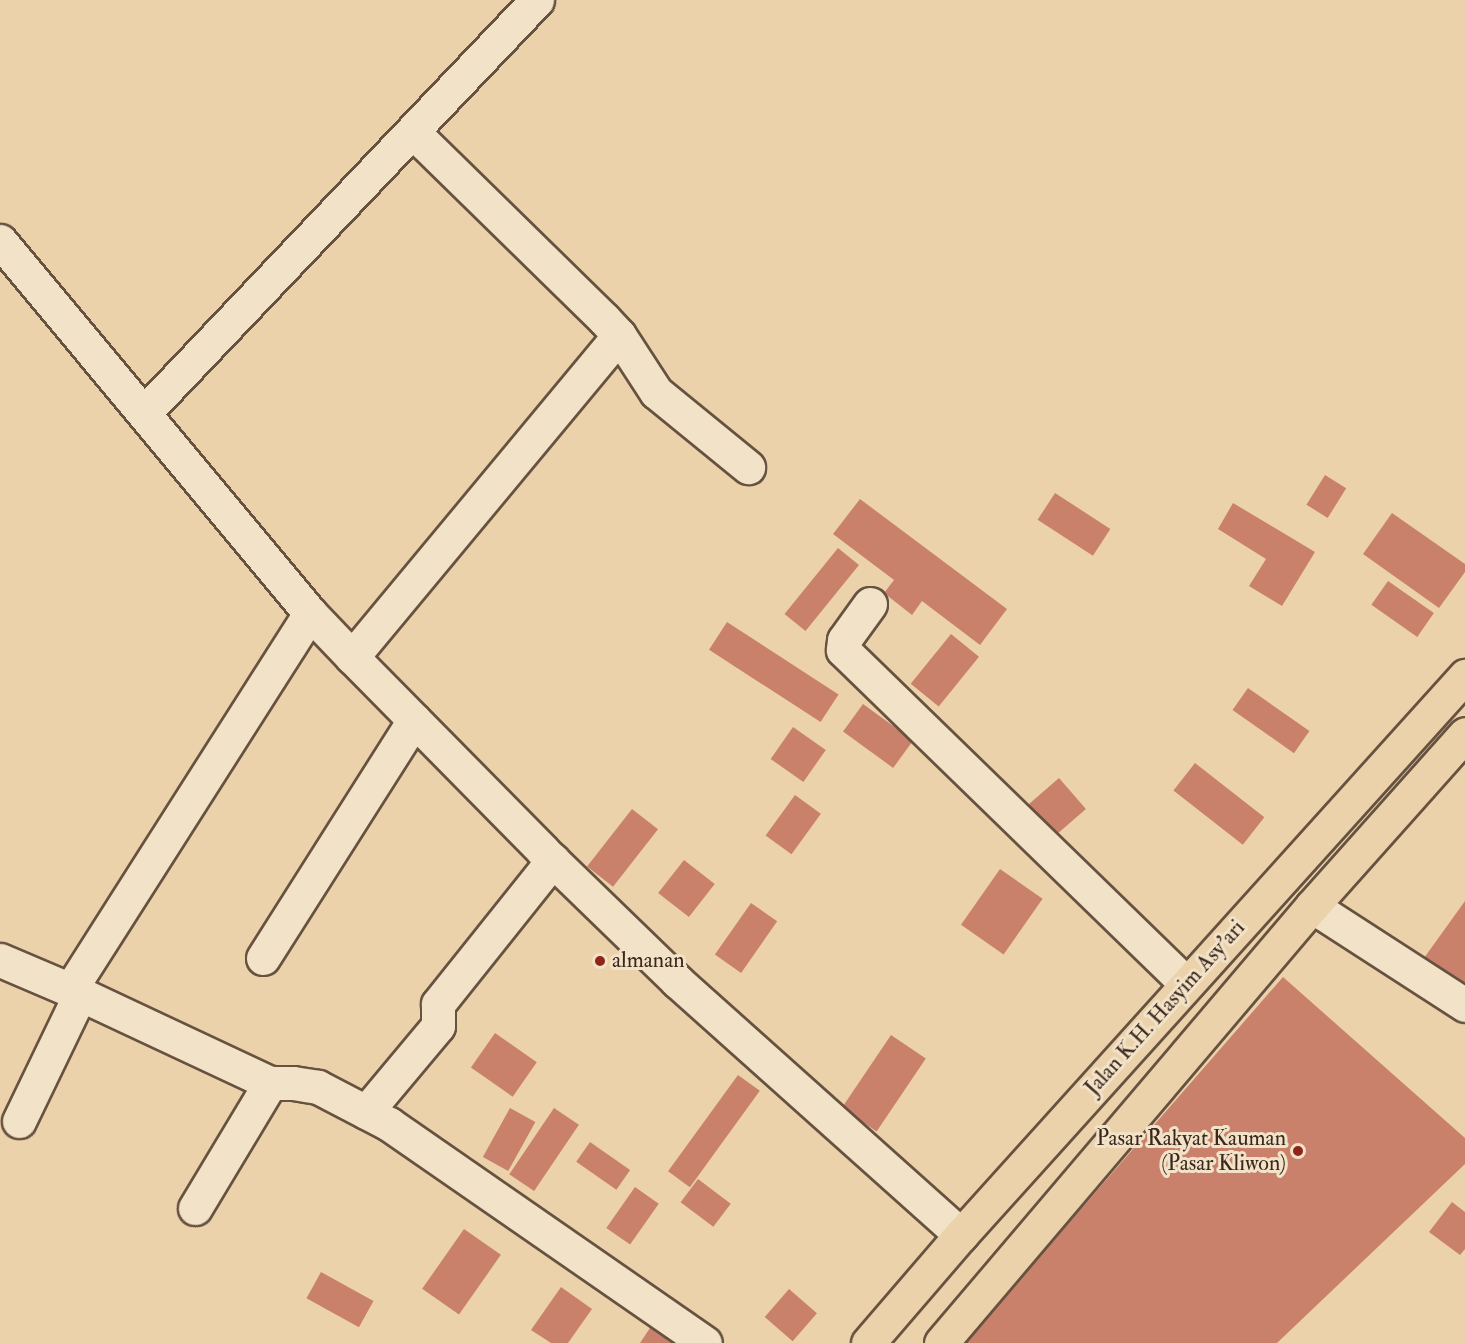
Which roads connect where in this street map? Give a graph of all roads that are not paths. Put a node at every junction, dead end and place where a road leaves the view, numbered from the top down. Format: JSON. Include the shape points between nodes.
{"nodes":[{"id":1,"x":537,"y":0,"type":"edge"},
{"id":2,"x":413,"y":132,"type":"junction"},
{"id":3,"x":0,"y":241,"type":"edge"},
{"id":4,"x":619,"y":335,"type":"junction"},
{"id":5,"x":144,"y":413,"type":"junction"},
{"id":6,"x":748,"y":467,"type":"dead end"},
{"id":7,"x":870,"y":604,"type":"dead end"},
{"id":8,"x":310,"y":613,"type":"junction"},
{"id":9,"x":352,"y":657,"type":"junction"},
{"id":10,"x":1465,"y":676,"type":"edge"},
{"id":11,"x":414,"y":720,"type":"junction"},
{"id":12,"x":1465,"y":734,"type":"edge"},
{"id":13,"x":553,"y":860,"type":"junction"},
{"id":14,"x":1312,"y":906,"type":"junction"},
{"id":15,"x":263,"y":958,"type":"dead end"},
{"id":16,"x":0,"y":960,"type":"edge"},
{"id":17,"x":1187,"y":984,"type":"junction"},
{"id":18,"x":75,"y":992,"type":"junction"},
{"id":19,"x":1465,"y":1005,"type":"edge"},
{"id":20,"x":270,"y":1083,"type":"junction"},
{"id":21,"x":366,"y":1112,"type":"junction"},
{"id":22,"x":19,"y":1121,"type":"dead end"},
{"id":23,"x":195,"y":1208,"type":"dead end"},
{"id":24,"x":961,"y":1235,"type":"junction"},
{"id":25,"x":705,"y":1343,"type":"edge"},
{"id":26,"x":868,"y":1343,"type":"edge"},
{"id":27,"x":941,"y":1343,"type":"edge"}],
"edges":[{"from":1,"to":2,"type":"street"},
{"from":2,"to":4,"type":"street"},
{"from":2,"to":5,"type":"street"},
{"from":3,"to":5,"type":"street"},
{"from":4,"to":6,"type":"street","via":[[656,392]]},
{"from":4,"to":9,"type":"street"},
{"from":5,"to":8,"type":"street"},
{"from":7,"to":17,"type":"street","via":[[844,640],[843,650]]},
{"from":8,"to":9,"type":"street"},
{"from":8,"to":18,"type":"street"},
{"from":9,"to":11,"type":"street"},
{"from":10,"to":17,"type":"main road","name":"Jalan K.H. Hasyim Asy'ari"},
{"from":11,"to":13,"type":"street"},
{"from":11,"to":15,"type":"street"},
{"from":12,"to":14,"type":"main road","name":"Jalan K.H. Hasyim Asy'ari"},
{"from":13,"to":21,"type":"street","via":[[438,1004],[438,1026]]},
{"from":13,"to":24,"type":"street","via":[[677,981]]},
{"from":14,"to":19,"type":"street"},
{"from":14,"to":27,"type":"main road","name":"Jalan K.H. Hasyim Asy'ari"},
{"from":16,"to":18,"type":"street"},
{"from":17,"to":24,"type":"main road","name":"Jalan K.H. Hasyim Asy'ari"},
{"from":18,"to":20,"type":"street"},
{"from":18,"to":22,"type":"street"},
{"from":20,"to":21,"type":"street","via":[[318,1087]]},
{"from":20,"to":23,"type":"street"},
{"from":21,"to":25,"type":"street","via":[[466,1175]]},
{"from":24,"to":26,"type":"main road","name":"Jalan K.H. Hasyim Asy'ari"}]}
